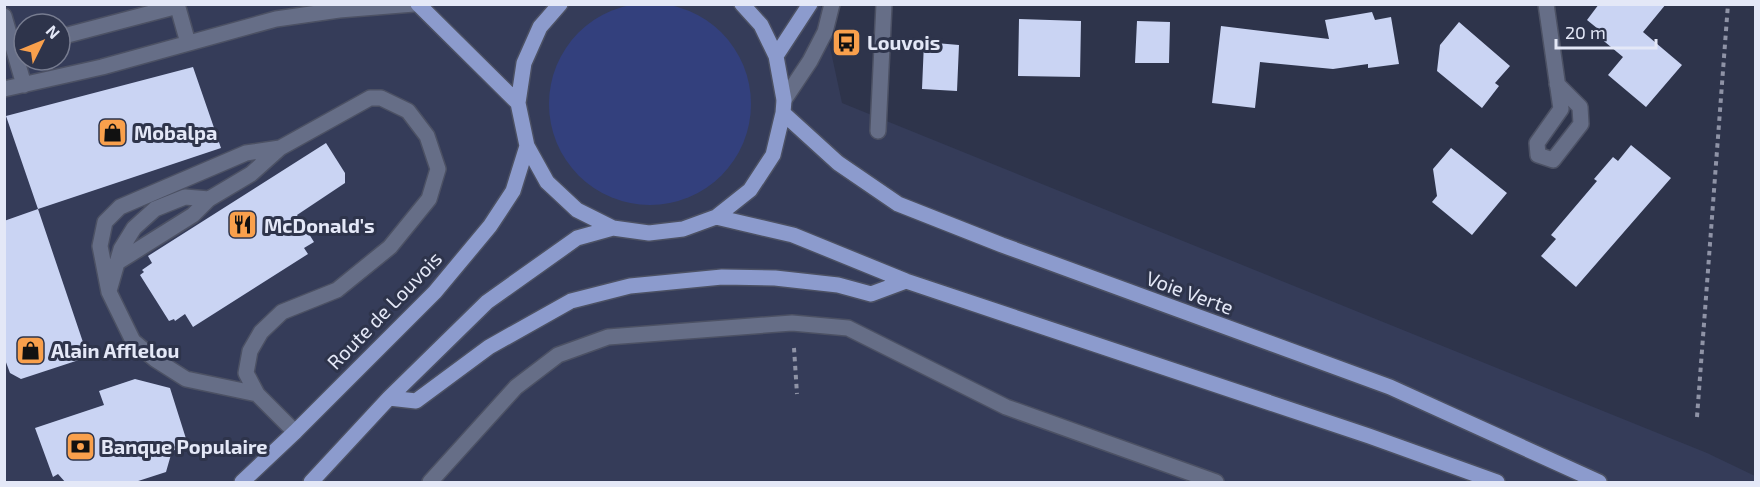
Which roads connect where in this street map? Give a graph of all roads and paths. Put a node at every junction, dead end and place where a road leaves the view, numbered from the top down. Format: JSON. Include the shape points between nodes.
{"nodes":[{"id":1,"x":284,"y":4,"type":"edge"},
{"id":2,"x":416,"y":4,"type":"edge"},
{"id":3,"x":560,"y":4,"type":"edge"},
{"id":4,"x":742,"y":4,"type":"edge"},
{"id":5,"x":810,"y":4,"type":"edge"},
{"id":6,"x":832,"y":4,"type":"edge"},
{"id":7,"x":884,"y":4,"type":"edge"},
{"id":8,"x":1546,"y":4,"type":"edge"},
{"id":9,"x":1728,"y":4,"type":"edge"},
{"id":10,"x":177,"y":5,"type":"edge"},
{"id":11,"x":4,"y":16,"type":"edge"},
{"id":12,"x":276,"y":19,"type":"junction"},
{"id":13,"x":12,"y":33,"type":"edge"},
{"id":14,"x":72,"y":34,"type":"edge"},
{"id":15,"x":188,"y":43,"type":"junction"},
{"id":16,"x":776,"y":56,"type":"junction"},
{"id":17,"x":22,"y":72,"type":"edge"},
{"id":18,"x":1557,"y":84,"type":"junction"},
{"id":19,"x":24,"y":85,"type":"junction"},
{"id":20,"x":4,"y":89,"type":"edge"},
{"id":21,"x":518,"y":103,"type":"junction"},
{"id":22,"x":784,"y":106,"type":"junction"},
{"id":23,"x":878,"y":131,"type":"dead end"},
{"id":24,"x":526,"y":146,"type":"junction"},
{"id":25,"x":280,"y":148,"type":"junction"},
{"id":26,"x":209,"y":199,"type":"junction"},
{"id":27,"x":716,"y":217,"type":"junction"},
{"id":28,"x":613,"y":228,"type":"junction"},
{"id":29,"x":118,"y":262,"type":"junction"},
{"id":30,"x":906,"y":281,"type":"junction"},
{"id":31,"x":109,"y":292,"type":"junction"},
{"id":32,"x":792,"y":323,"type":"junction"},
{"id":33,"x":257,"y":394,"type":"junction"},
{"id":34,"x":797,"y":394,"type":"dead end"},
{"id":35,"x":389,"y":398,"type":"junction"},
{"id":36,"x":1697,"y":417,"type":"dead end"},
{"id":37,"x":295,"y":432,"type":"junction"},
{"id":38,"x":242,"y":483,"type":"edge"},
{"id":39,"x":311,"y":483,"type":"edge"},
{"id":40,"x":430,"y":483,"type":"edge"},
{"id":41,"x":1216,"y":483,"type":"edge"},
{"id":42,"x":1497,"y":483,"type":"edge"},
{"id":43,"x":1599,"y":483,"type":"edge"}],
"edges":[{"from":1,"to":12,"type":"street"},
{"from":2,"to":12,"type":"street"},
{"from":2,"to":21,"type":"main road"},
{"from":3,"to":21,"type":"main road","via":[[540,27],[524,63]]},
{"from":4,"to":16,"type":"main road","via":[[760,25]]},
{"from":5,"to":16,"type":"main road"},
{"from":6,"to":22,"type":"street","via":[[825,32]]},
{"from":7,"to":23,"type":"street"},
{"from":8,"to":18,"type":"street"},
{"from":9,"to":36,"type":"path"},
{"from":10,"to":14,"type":"street"},
{"from":10,"to":15,"type":"street"},
{"from":11,"to":13,"type":"street"},
{"from":12,"to":15,"type":"street"},
{"from":15,"to":19,"type":"street"},
{"from":16,"to":22,"type":"main road"},
{"from":17,"to":19,"type":"street"},
{"from":18,"to":18,"type":"street","via":[[1580,107],[1581,124],[1553,160],[1538,155],[1537,143],[1561,109]]},
{"from":19,"to":20,"type":"street"},
{"from":21,"to":24,"type":"main road"},
{"from":22,"to":27,"type":"main road","via":[[773,155],[750,190]]},
{"from":22,"to":43,"type":"main road","name":"Voie Verte","via":[[838,163],[898,204],[1002,246],[1390,387]]},
{"from":24,"to":28,"type":"main road","via":[[554,189],[577,210]]},
{"from":24,"to":37,"type":"main road","name":"Route de Louvois","via":[[513,190],[490,226],[435,292]]},
{"from":25,"to":26,"type":"street","via":[[250,174]]},
{"from":25,"to":31,"type":"street","via":[[246,153],[120,207],[105,222],[100,246]]},
{"from":25,"to":33,"type":"street","via":[[370,98],[381,98],[408,111],[427,136],[438,169],[429,199],[390,247],[337,290],[282,312],[261,332],[250,351],[246,373]]},
{"from":26,"to":29,"type":"street","via":[[193,215]]},
{"from":26,"to":29,"type":"street","via":[[185,197],[155,209],[135,228]]},
{"from":27,"to":28,"type":"main road","via":[[683,229],[648,233]]},
{"from":27,"to":30,"type":"main road","via":[[793,235]]},
{"from":28,"to":35,"type":"main road","via":[[577,238],[487,302]]},
{"from":29,"to":31,"type":"street"},
{"from":30,"to":35,"type":"main road","via":[[871,294],[838,285],[775,278],[630,286],[571,301],[489,347],[416,401]]},
{"from":30,"to":42,"type":"main road","via":[[1358,432]]},
{"from":31,"to":33,"type":"street","via":[[133,341],[156,360],[186,379]]},
{"from":32,"to":34,"type":"path"},
{"from":32,"to":40,"type":"street","via":[[608,337],[558,355],[516,387]]},
{"from":32,"to":41,"type":"street","via":[[848,328],[1006,407]]},
{"from":33,"to":37,"type":"street"},
{"from":35,"to":39,"type":"main road"},
{"from":37,"to":38,"type":"main road","name":"Route de Louvois"}]}
